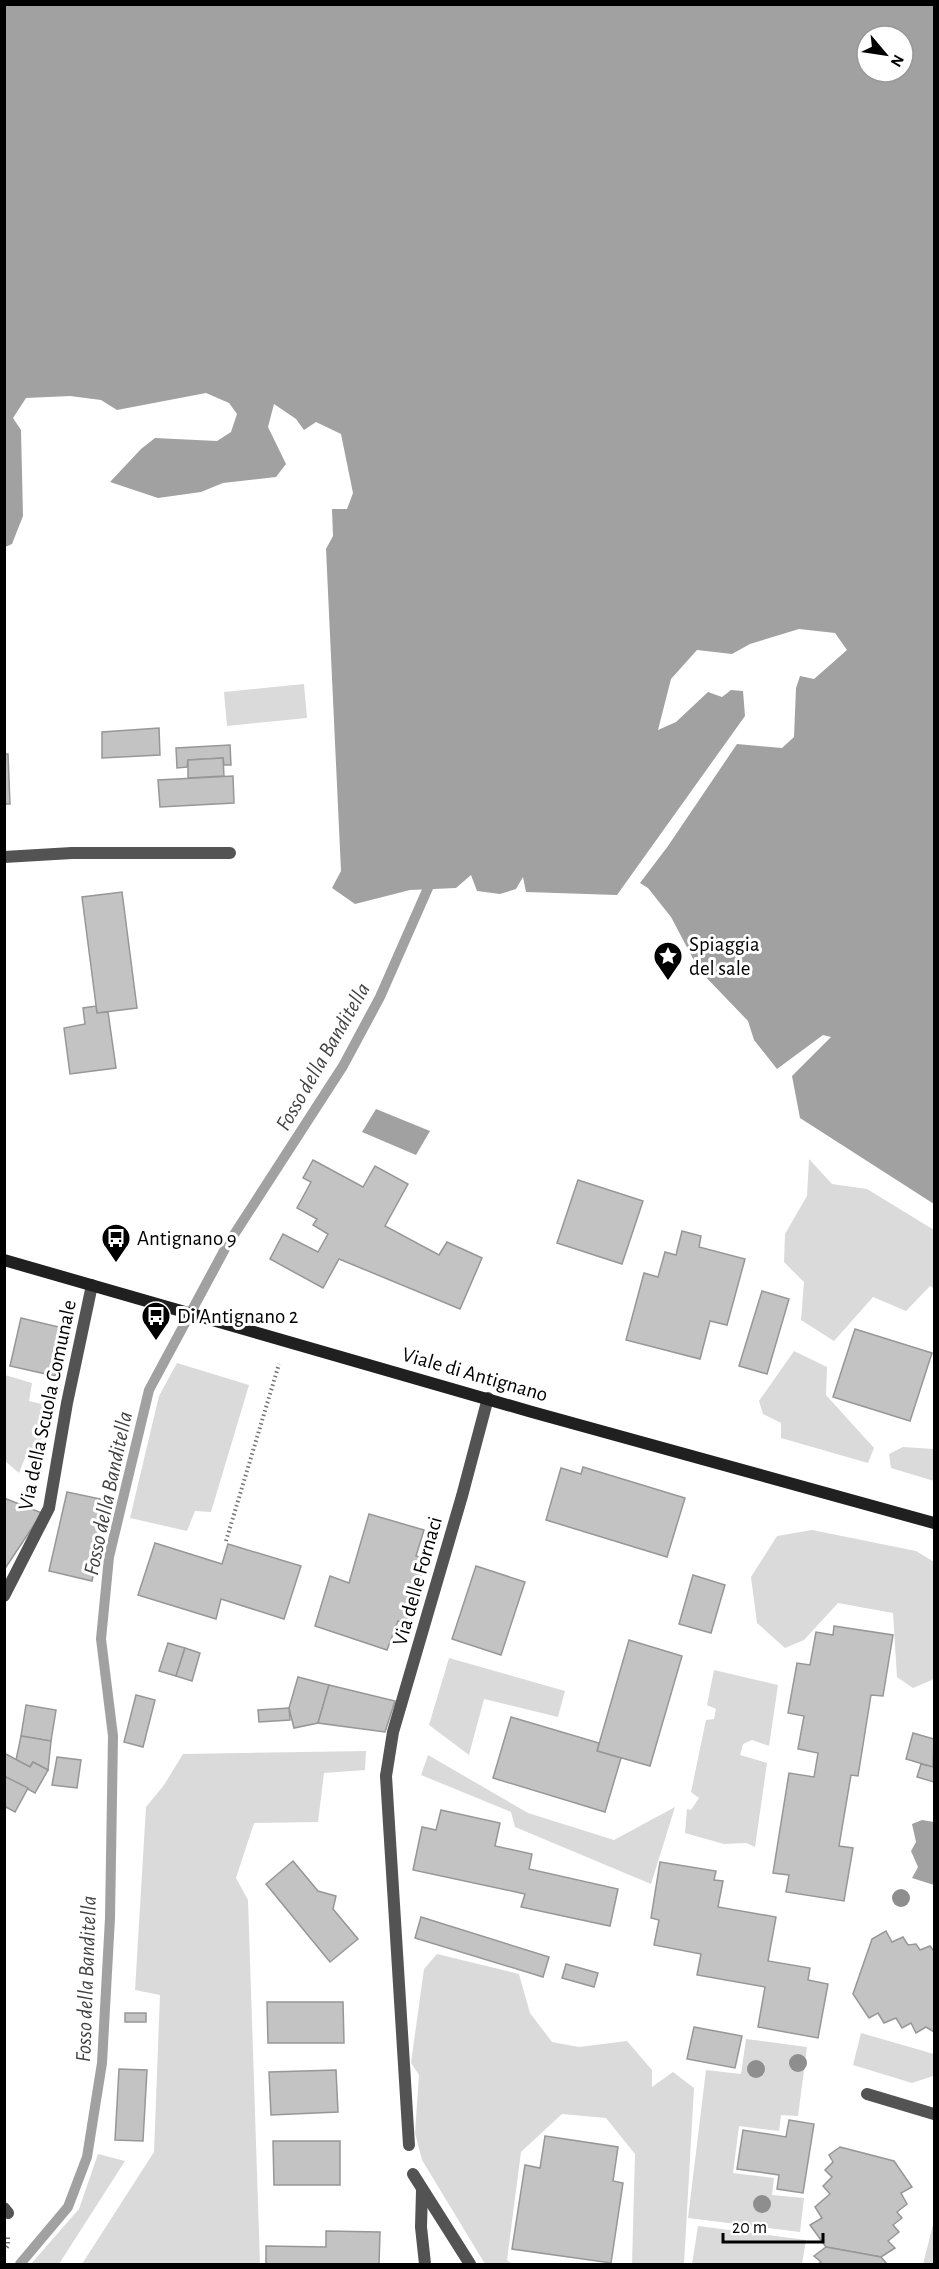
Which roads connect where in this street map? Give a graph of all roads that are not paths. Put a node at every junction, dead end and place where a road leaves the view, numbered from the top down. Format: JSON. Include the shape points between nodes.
{"nodes":[{"id":1,"x":230,"y":853,"type":"dead end"},
{"id":2,"x":4,"y":857,"type":"edge"},
{"id":3,"x":4,"y":1260,"type":"edge"},
{"id":4,"x":92,"y":1286,"type":"junction"},
{"id":5,"x":488,"y":1398,"type":"junction"},
{"id":6,"x":934,"y":1523,"type":"edge"},
{"id":7,"x":4,"y":1596,"type":"edge"},
{"id":8,"x":867,"y":2094,"type":"dead end"},
{"id":9,"x":934,"y":2114,"type":"edge"},
{"id":10,"x":408,"y":2145,"type":"dead end"},
{"id":11,"x":413,"y":2174,"type":"dead end"},
{"id":12,"x":422,"y":2191,"type":"junction"},
{"id":13,"x":425,"y":2265,"type":"edge"},
{"id":14,"x":470,"y":2265,"type":"edge"}],
"edges":[{"from":1,"to":2,"type":"street"},
{"from":3,"to":4,"type":"main road","name":"Viale di Antignano"},
{"from":4,"to":5,"type":"main road","name":"Viale di Antignano"},
{"from":4,"to":7,"type":"street","name":"Via della Scuola Comunale","via":[[49,1508]]},
{"from":5,"to":6,"type":"main road","name":"Viale di Antignano"},
{"from":5,"to":10,"type":"street","name":"Via delle Fornaci","via":[[393,1732],[386,1776]]},
{"from":8,"to":9,"type":"street"},
{"from":11,"to":12,"type":"street"},
{"from":12,"to":13,"type":"street"},
{"from":12,"to":14,"type":"street"}]}
